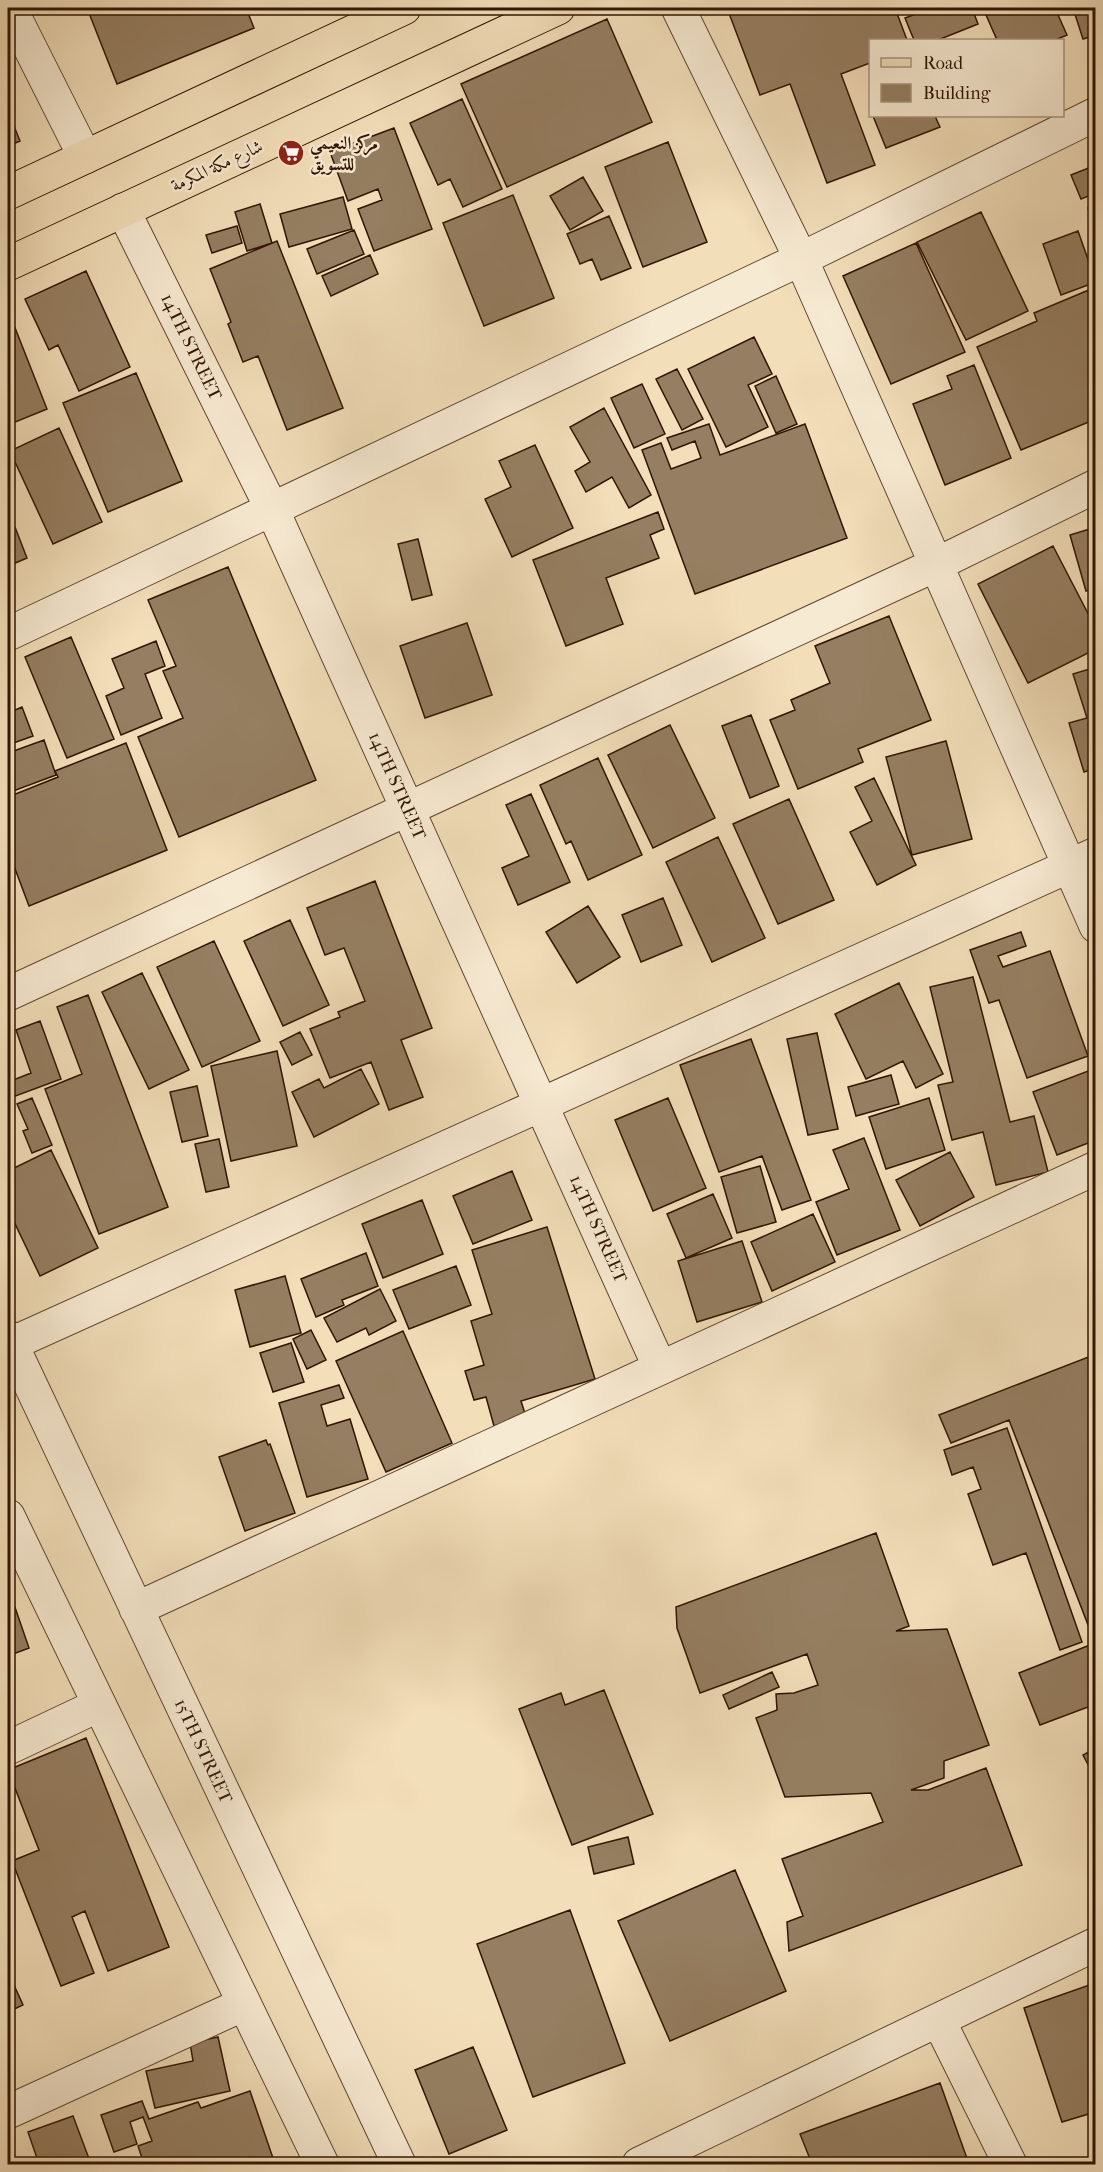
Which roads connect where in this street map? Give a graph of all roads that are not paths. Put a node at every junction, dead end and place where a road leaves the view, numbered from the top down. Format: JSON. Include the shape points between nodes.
{"nodes":[{"id":1,"x":9,"y":8,"type":"edge"},
{"id":2,"x":404,"y":8,"type":"edge"},
{"id":3,"x":558,"y":8,"type":"edge"},
{"id":4,"x":678,"y":8,"type":"edge"},
{"id":5,"x":1095,"y":114,"type":"edge"},
{"id":6,"x":85,"y":157,"type":"junction"},
{"id":7,"x":8,"y":193,"type":"edge"},
{"id":8,"x":123,"y":210,"type":"junction"},
{"id":9,"x":801,"y":259,"type":"junction"},
{"id":10,"x":8,"y":264,"type":"edge"},
{"id":11,"x":1095,"y":486,"type":"edge"},
{"id":12,"x":272,"y":509,"type":"junction"},
{"id":13,"x":935,"y":565,"type":"junction"},
{"id":14,"x":8,"y":634,"type":"edge"},
{"id":15,"x":407,"y":808,"type":"junction"},
{"id":16,"x":1082,"y":860,"type":"edge"},
{"id":17,"x":1095,"y":926,"type":"edge"},
{"id":18,"x":8,"y":994,"type":"edge"},
{"id":19,"x":541,"y":1105,"type":"junction"},
{"id":20,"x":1095,"y":1168,"type":"edge"},
{"id":21,"x":9,"y":1341,"type":"edge"},
{"id":22,"x":660,"y":1368,"type":"junction"},
{"id":23,"x":8,"y":1516,"type":"edge"},
{"id":24,"x":136,"y":1609,"type":"junction"},
{"id":25,"x":99,"y":1705,"type":"junction"},
{"id":26,"x":8,"y":1748,"type":"edge"},
{"id":27,"x":1095,"y":1944,"type":"edge"},
{"id":28,"x":244,"y":2004,"type":"junction"},
{"id":29,"x":939,"y":2021,"type":"junction"},
{"id":30,"x":8,"y":2112,"type":"edge"},
{"id":31,"x":322,"y":2164,"type":"edge"},
{"id":32,"x":399,"y":2164,"type":"edge"},
{"id":33,"x":639,"y":2164,"type":"edge"},
{"id":34,"x":1010,"y":2164,"type":"edge"}],
"edges":[{"from":1,"to":6,"type":"street"},
{"from":2,"to":6,"type":"main road"},
{"from":3,"to":8,"type":"main road","name":"شارع مكة المكرمة"},
{"from":4,"to":9,"type":"street"},
{"from":5,"to":9,"type":"street"},
{"from":6,"to":7,"type":"main road"},
{"from":8,"to":10,"type":"main road","name":"شارع مكة المكرمة"},
{"from":8,"to":12,"type":"street","name":"14TH STREET"},
{"from":9,"to":12,"type":"street"},
{"from":9,"to":13,"type":"street"},
{"from":11,"to":13,"type":"street"},
{"from":12,"to":14,"type":"street"},
{"from":12,"to":15,"type":"street","name":"14TH STREET"},
{"from":13,"to":15,"type":"street"},
{"from":13,"to":16,"type":"street"},
{"from":15,"to":18,"type":"street"},
{"from":15,"to":19,"type":"street","name":"14TH STREET"},
{"from":16,"to":17,"type":"street"},
{"from":16,"to":19,"type":"street"},
{"from":19,"to":21,"type":"street"},
{"from":19,"to":22,"type":"street","name":"14TH STREET"},
{"from":20,"to":22,"type":"street"},
{"from":21,"to":24,"type":"street","name":"15TH STREET"},
{"from":22,"to":24,"type":"street"},
{"from":23,"to":25,"type":"street"},
{"from":24,"to":32,"type":"street","name":"15TH STREET"},
{"from":25,"to":26,"type":"street"},
{"from":25,"to":28,"type":"street"},
{"from":27,"to":29,"type":"street"},
{"from":28,"to":30,"type":"street"},
{"from":28,"to":31,"type":"street"},
{"from":29,"to":33,"type":"street"},
{"from":29,"to":34,"type":"street"}]}
